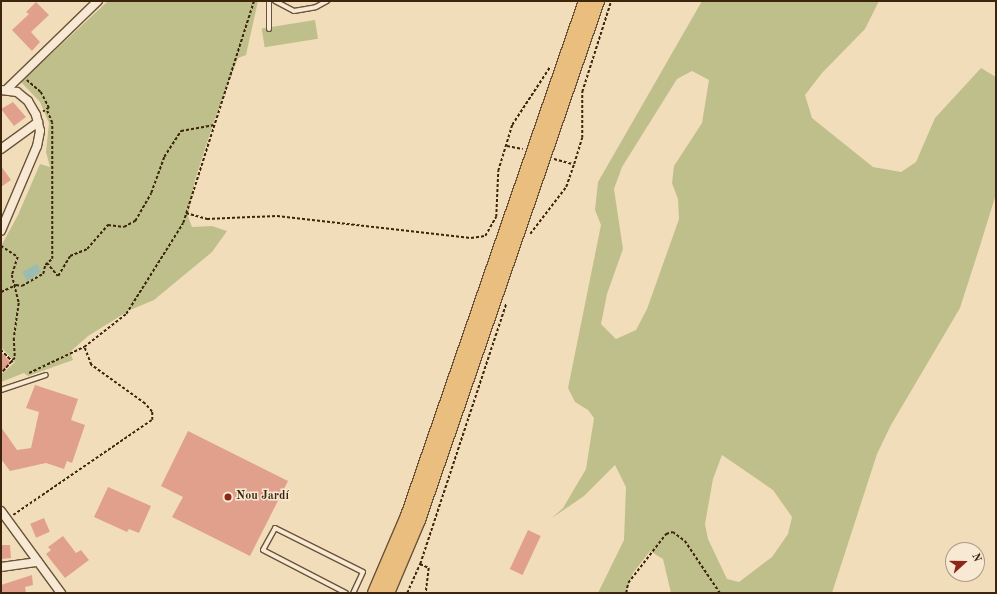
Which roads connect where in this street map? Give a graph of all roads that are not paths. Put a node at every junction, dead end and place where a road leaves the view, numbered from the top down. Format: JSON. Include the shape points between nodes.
{"nodes":[{"id":1,"x":98,"y":1,"type":"edge"},
{"id":2,"x":269,"y":1,"type":"edge"},
{"id":3,"x":275,"y":1,"type":"edge"},
{"id":4,"x":327,"y":1,"type":"edge"},
{"id":5,"x":586,"y":1,"type":"edge"},
{"id":6,"x":597,"y":1,"type":"edge"},
{"id":7,"x":269,"y":29,"type":"dead end"},
{"id":8,"x":4,"y":90,"type":"edge"},
{"id":9,"x":37,"y":119,"type":"junction"},
{"id":10,"x":1,"y":150,"type":"edge"},
{"id":11,"x":1,"y":231,"type":"edge"},
{"id":12,"x":46,"y":375,"type":"dead end"},
{"id":13,"x":1,"y":390,"type":"edge"},
{"id":14,"x":1,"y":511,"type":"edge"},
{"id":15,"x":38,"y":562,"type":"junction"},
{"id":16,"x":1,"y":567,"type":"edge"},
{"id":17,"x":61,"y":593,"type":"edge"},
{"id":18,"x":346,"y":593,"type":"edge"},
{"id":19,"x":353,"y":593,"type":"edge"},
{"id":20,"x":375,"y":593,"type":"edge"},
{"id":21,"x":387,"y":593,"type":"edge"}],
"edges":[{"from":1,"to":8,"type":"street"},
{"from":2,"to":7,"type":"lane"},
{"from":3,"to":4,"type":"lane","via":[[294,11],[316,7]]},
{"from":5,"to":20,"type":"highway","via":[[411,509]]},
{"from":6,"to":21,"type":"highway","via":[[418,520]]},
{"from":8,"to":9,"type":"street","via":[[23,96]]},
{"from":9,"to":10,"type":"street"},
{"from":9,"to":11,"type":"street","via":[[37,146]]},
{"from":12,"to":13,"type":"lane"},
{"from":14,"to":15,"type":"street"},
{"from":15,"to":16,"type":"street"},
{"from":15,"to":17,"type":"street"},
{"from":18,"to":19,"type":"lane","via":[[263,550],[275,528],[363,572]]}]}
